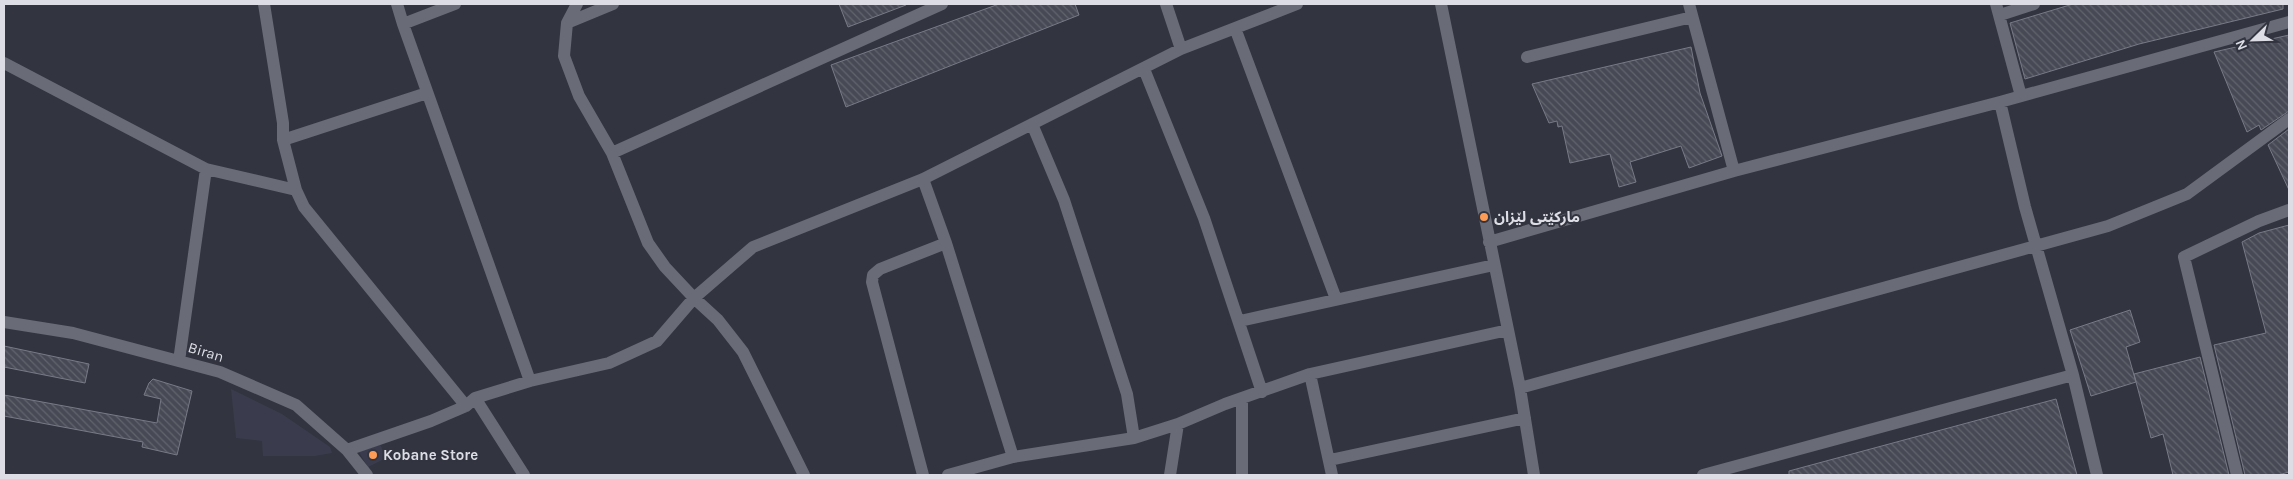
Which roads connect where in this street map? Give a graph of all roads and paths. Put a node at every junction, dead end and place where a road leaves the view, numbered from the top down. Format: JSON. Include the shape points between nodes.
{"nodes":[{"id":1,"x":264,"y":4,"type":"edge"},
{"id":2,"x":397,"y":4,"type":"edge"},
{"id":3,"x":455,"y":4,"type":"edge"},
{"id":4,"x":577,"y":4,"type":"edge"},
{"id":5,"x":613,"y":4,"type":"edge"},
{"id":6,"x":942,"y":4,"type":"edge"},
{"id":7,"x":1166,"y":4,"type":"edge"},
{"id":8,"x":1297,"y":4,"type":"edge"},
{"id":9,"x":1440,"y":4,"type":"edge"},
{"id":10,"x":1689,"y":4,"type":"edge"},
{"id":11,"x":2034,"y":4,"type":"edge"},
{"id":12,"x":1998,"y":10,"type":"edge"},
{"id":13,"x":1692,"y":17,"type":"junction"},
{"id":14,"x":2289,"y":22,"type":"edge"},
{"id":15,"x":567,"y":23,"type":"junction"},
{"id":16,"x":403,"y":24,"type":"junction"},
{"id":17,"x":1235,"y":28,"type":"junction"},
{"id":18,"x":1182,"y":49,"type":"junction"},
{"id":19,"x":1527,"y":57,"type":"dead end"},
{"id":20,"x":4,"y":63,"type":"edge"},
{"id":21,"x":1144,"y":69,"type":"junction"},
{"id":22,"x":427,"y":93,"type":"junction"},
{"id":23,"x":2021,"y":96,"type":"junction"},
{"id":24,"x":2000,"y":102,"type":"junction"},
{"id":25,"x":2289,"y":119,"type":"edge"},
{"id":26,"x":1032,"y":124,"type":"junction"},
{"id":27,"x":283,"y":140,"type":"junction"},
{"id":28,"x":612,"y":153,"type":"junction"},
{"id":29,"x":206,"y":169,"type":"junction"},
{"id":30,"x":1734,"y":171,"type":"junction"},
{"id":31,"x":923,"y":179,"type":"junction"},
{"id":32,"x":296,"y":190,"type":"junction"},
{"id":33,"x":2289,"y":210,"type":"edge"},
{"id":34,"x":1490,"y":242,"type":"junction"},
{"id":35,"x":946,"y":243,"type":"junction"},
{"id":36,"x":2036,"y":246,"type":"junction"},
{"id":37,"x":1494,"y":264,"type":"junction"},
{"id":38,"x":694,"y":298,"type":"junction"},
{"id":39,"x":1336,"y":298,"type":"junction"},
{"id":40,"x":1240,"y":321,"type":"junction"},
{"id":41,"x":4,"y":322,"type":"edge"},
{"id":42,"x":1508,"y":330,"type":"junction"},
{"id":43,"x":179,"y":360,"type":"junction"},
{"id":44,"x":1310,"y":374,"type":"junction"},
{"id":45,"x":2073,"y":375,"type":"junction"},
{"id":46,"x":530,"y":381,"type":"junction"},
{"id":47,"x":1520,"y":388,"type":"junction"},
{"id":48,"x":1262,"y":392,"type":"junction"},
{"id":49,"x":1242,"y":400,"type":"junction"},
{"id":50,"x":471,"y":402,"type":"junction"},
{"id":51,"x":1525,"y":418,"type":"junction"},
{"id":52,"x":1178,"y":424,"type":"junction"},
{"id":53,"x":1134,"y":438,"type":"junction"},
{"id":54,"x":347,"y":450,"type":"junction"},
{"id":55,"x":1013,"y":456,"type":"junction"},
{"id":56,"x":1330,"y":460,"type":"junction"},
{"id":57,"x":967,"y":473,"type":"edge"},
{"id":58,"x":367,"y":475,"type":"edge"},
{"id":59,"x":524,"y":475,"type":"edge"},
{"id":60,"x":804,"y":475,"type":"edge"},
{"id":61,"x":923,"y":475,"type":"edge"},
{"id":62,"x":948,"y":475,"type":"edge"},
{"id":63,"x":1170,"y":475,"type":"edge"},
{"id":64,"x":1242,"y":475,"type":"edge"},
{"id":65,"x":1332,"y":475,"type":"edge"},
{"id":66,"x":1534,"y":475,"type":"edge"},
{"id":67,"x":1703,"y":475,"type":"edge"},
{"id":68,"x":2097,"y":475,"type":"edge"},
{"id":69,"x":2236,"y":475,"type":"edge"}],
"edges":[{"from":1,"to":27,"type":"street"},
{"from":2,"to":16,"type":"street"},
{"from":3,"to":16,"type":"street"},
{"from":4,"to":15,"type":"street"},
{"from":5,"to":15,"type":"street"},
{"from":6,"to":28,"type":"street"},
{"from":7,"to":18,"type":"street"},
{"from":8,"to":17,"type":"street"},
{"from":9,"to":34,"type":"street"},
{"from":10,"to":13,"type":"street"},
{"from":11,"to":12,"type":"street"},
{"from":12,"to":23,"type":"street"},
{"from":13,"to":19,"type":"street"},
{"from":13,"to":30,"type":"street"},
{"from":14,"to":23,"type":"street"},
{"from":15,"to":28,"type":"street","via":[[564,56],[579,96]]},
{"from":16,"to":22,"type":"street"},
{"from":17,"to":18,"type":"street"},
{"from":17,"to":39,"type":"street"},
{"from":18,"to":21,"type":"street"},
{"from":20,"to":29,"type":"street"},
{"from":21,"to":26,"type":"street"},
{"from":21,"to":40,"type":"street","via":[[1204,218]]},
{"from":22,"to":27,"type":"street"},
{"from":22,"to":46,"type":"street"},
{"from":23,"to":24,"type":"street"},
{"from":24,"to":30,"type":"street"},
{"from":24,"to":36,"type":"street"},
{"from":25,"to":36,"type":"street","via":[[2187,194],[2108,226]]},
{"from":26,"to":31,"type":"street"},
{"from":26,"to":53,"type":"street","via":[[1067,208],[1127,394]]},
{"from":27,"to":32,"type":"street"},
{"from":28,"to":38,"type":"street","via":[[648,243]]},
{"from":29,"to":32,"type":"street"},
{"from":29,"to":43,"type":"street"},
{"from":30,"to":34,"type":"street"},
{"from":31,"to":35,"type":"street"},
{"from":31,"to":38,"type":"street","via":[[753,247]]},
{"from":32,"to":50,"type":"street","via":[[304,206]]},
{"from":33,"to":69,"type":"street","via":[[2184,257]]},
{"from":34,"to":37,"type":"street"},
{"from":35,"to":55,"type":"street"},
{"from":35,"to":61,"type":"street","via":[[880,268],[873,275],[872,282]]},
{"from":36,"to":45,"type":"street"},
{"from":36,"to":47,"type":"street"},
{"from":37,"to":39,"type":"street"},
{"from":37,"to":42,"type":"street"},
{"from":38,"to":46,"type":"street","via":[[657,340],[608,363]]},
{"from":38,"to":60,"type":"street","via":[[718,320],[743,352]]},
{"from":39,"to":40,"type":"street"},
{"from":40,"to":48,"type":"street"},
{"from":41,"to":43,"type":"street","name":"Biran","via":[[73,333]]},
{"from":42,"to":44,"type":"street"},
{"from":42,"to":47,"type":"street"},
{"from":43,"to":54,"type":"street","name":"Biran","via":[[220,372],[296,405]]},
{"from":44,"to":48,"type":"street"},
{"from":44,"to":56,"type":"street"},
{"from":45,"to":67,"type":"street"},
{"from":45,"to":68,"type":"street"},
{"from":46,"to":50,"type":"street"},
{"from":47,"to":51,"type":"street"},
{"from":48,"to":49,"type":"street"},
{"from":49,"to":52,"type":"street"},
{"from":49,"to":64,"type":"street"},
{"from":50,"to":54,"type":"street"},
{"from":50,"to":59,"type":"street"},
{"from":51,"to":56,"type":"street"},
{"from":51,"to":66,"type":"street"},
{"from":52,"to":53,"type":"street"},
{"from":52,"to":63,"type":"street"},
{"from":53,"to":55,"type":"street"},
{"from":54,"to":58,"type":"street","name":"Biran"},
{"from":55,"to":57,"type":"street"},
{"from":56,"to":65,"type":"street"},
{"from":57,"to":62,"type":"street"}]}
